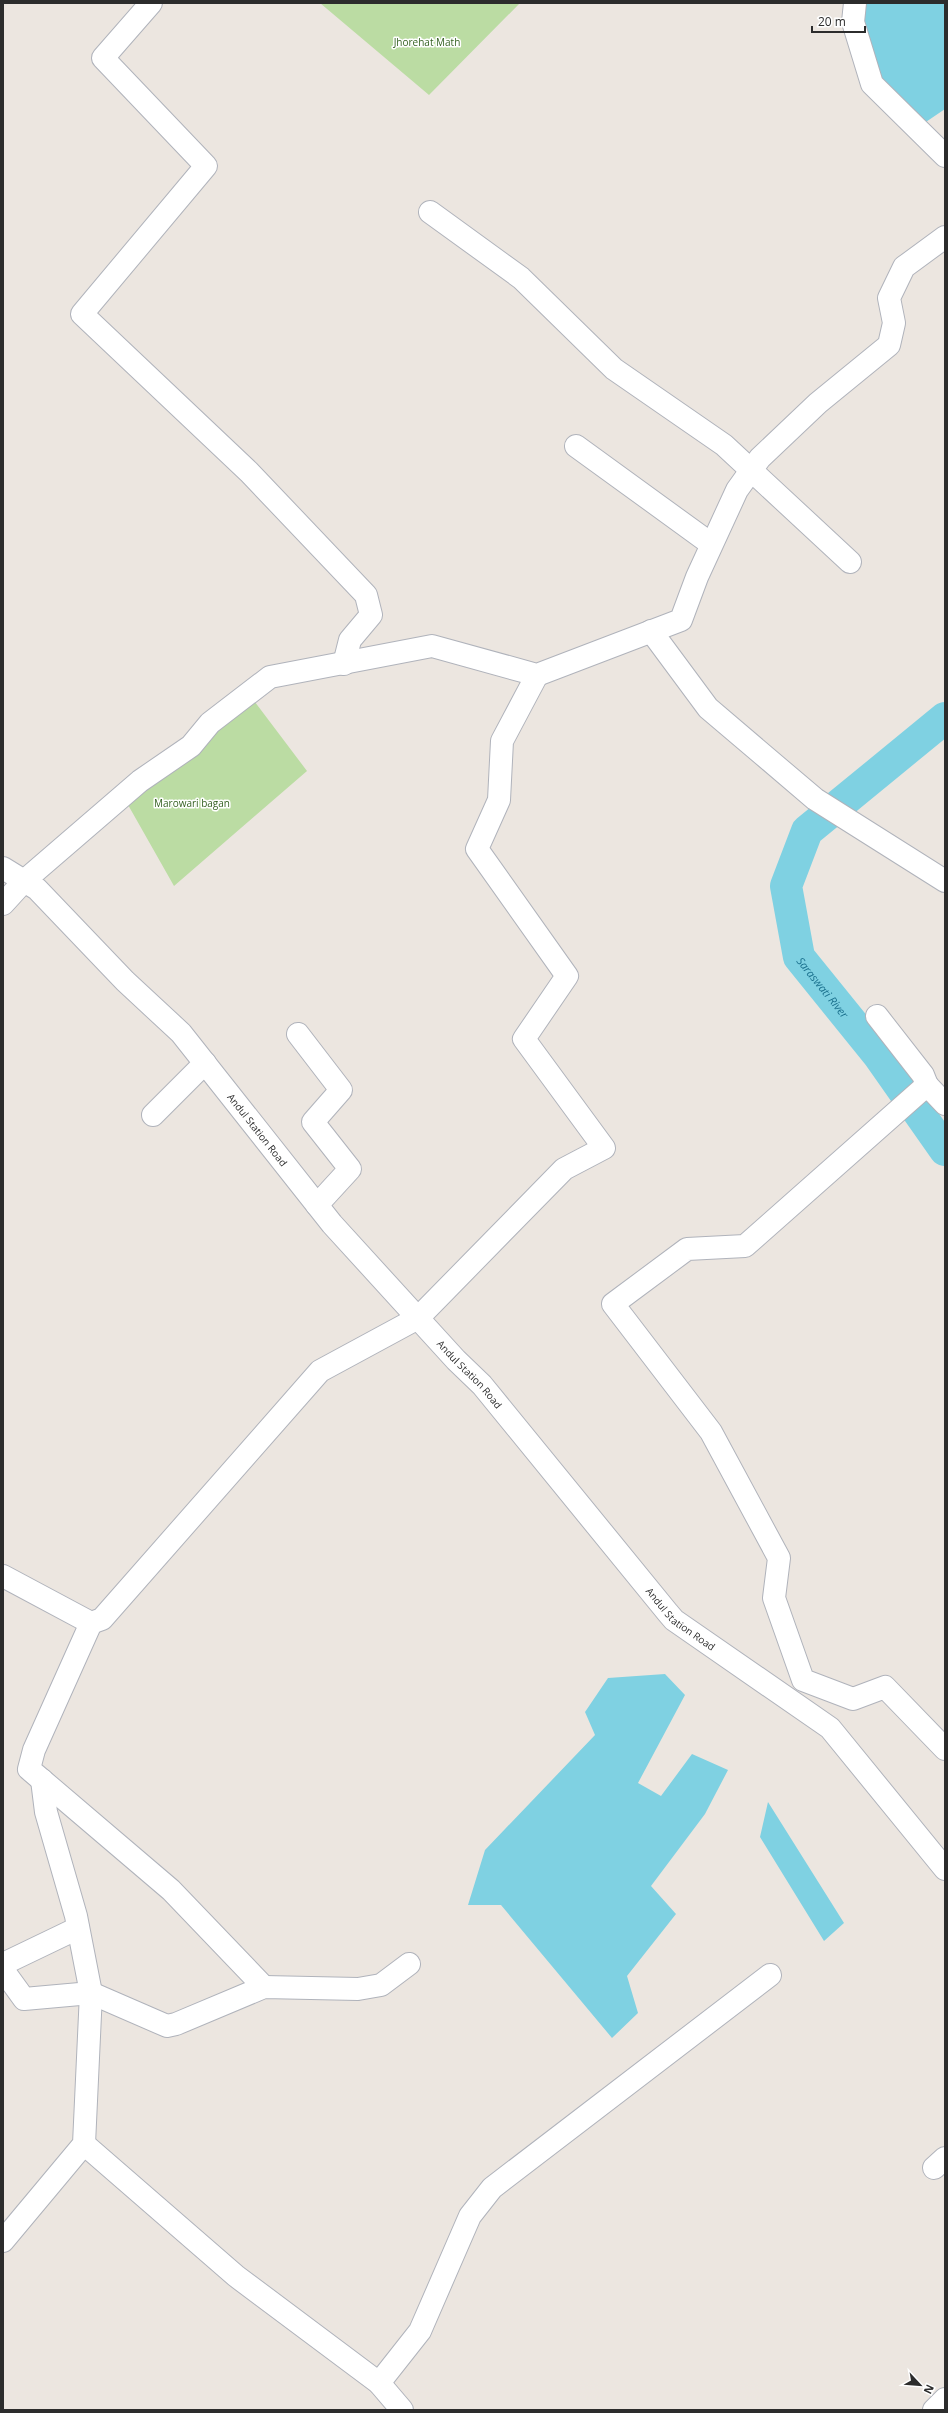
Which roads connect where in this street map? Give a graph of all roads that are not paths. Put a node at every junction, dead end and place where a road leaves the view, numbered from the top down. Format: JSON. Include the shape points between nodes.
{"nodes":[{"id":1,"x":151,"y":3,"type":"edge"},
{"id":2,"x":855,"y":3,"type":"edge"},
{"id":3,"x":945,"y":156,"type":"edge"},
{"id":4,"x":430,"y":212,"type":"dead end"},
{"id":5,"x":945,"y":237,"type":"edge"},
{"id":6,"x":576,"y":446,"type":"dead end"},
{"id":7,"x":750,"y":471,"type":"junction"},
{"id":8,"x":711,"y":544,"type":"junction"},
{"id":9,"x":850,"y":562,"type":"dead end"},
{"id":10,"x":651,"y":632,"type":"junction"},
{"id":11,"x":344,"y":664,"type":"junction"},
{"id":12,"x":537,"y":675,"type":"junction"},
{"id":13,"x":3,"y":868,"type":"edge"},
{"id":14,"x":24,"y":881,"type":"junction"},
{"id":15,"x":945,"y":881,"type":"edge"},
{"id":16,"x":3,"y":904,"type":"edge"},
{"id":17,"x":878,"y":1016,"type":"dead end"},
{"id":18,"x":298,"y":1034,"type":"dead end"},
{"id":19,"x":205,"y":1063,"type":"junction"},
{"id":20,"x":926,"y":1085,"type":"junction"},
{"id":21,"x":945,"y":1104,"type":"edge"},
{"id":22,"x":153,"y":1115,"type":"dead end"},
{"id":23,"x":317,"y":1205,"type":"junction"},
{"id":24,"x":418,"y":1318,"type":"junction"},
{"id":25,"x":3,"y":1576,"type":"edge"},
{"id":26,"x":91,"y":1623,"type":"junction"},
{"id":27,"x":945,"y":1749,"type":"edge"},
{"id":28,"x":42,"y":1780,"type":"junction"},
{"id":29,"x":945,"y":1869,"type":"edge"},
{"id":30,"x":78,"y":1928,"type":"junction"},
{"id":31,"x":3,"y":1964,"type":"edge"},
{"id":32,"x":409,"y":1964,"type":"dead end"},
{"id":33,"x":3,"y":1970,"type":"edge"},
{"id":34,"x":770,"y":1975,"type":"dead end"},
{"id":35,"x":264,"y":1987,"type":"junction"},
{"id":36,"x":91,"y":1993,"type":"junction"},
{"id":37,"x":84,"y":2144,"type":"junction"},
{"id":38,"x":3,"y":2241,"type":"edge"},
{"id":39,"x":379,"y":2383,"type":"junction"},
{"id":40,"x":945,"y":2399,"type":"edge"},
{"id":41,"x":402,"y":2410,"type":"edge"},
{"id":42,"x":934,"y":2410,"type":"edge"}],
"edges":[{"from":1,"to":11,"type":"street","via":[[103,58],[206,166],[82,314],[249,472],[366,595],[371,615],[350,640]]},
{"from":2,"to":3,"type":"street","via":[[853,22],[872,84]]},
{"from":4,"to":7,"type":"street","via":[[521,278],[614,369],[724,445]]},
{"from":5,"to":7,"type":"street","via":[[904,267],[889,298],[894,323],[889,345],[818,403],[760,458]]},
{"from":6,"to":8,"type":"street"},
{"from":7,"to":8,"type":"street","via":[[737,490]]},
{"from":7,"to":9,"type":"street"},
{"from":8,"to":10,"type":"street","via":[[681,620]]},
{"from":10,"to":12,"type":"street"},
{"from":10,"to":15,"type":"street","via":[[708,708],[816,800]]},
{"from":11,"to":12,"type":"street","via":[[432,646]]},
{"from":11,"to":14,"type":"street","via":[[270,677],[210,723],[191,746],[140,781]]},
{"from":12,"to":24,"type":"street","via":[[502,741],[499,800],[478,849],[567,976],[524,1039],[604,1148],[564,1169]]},
{"from":13,"to":14,"type":"street","name":"Andul Station Road"},
{"from":14,"to":16,"type":"street"},
{"from":14,"to":19,"type":"street","name":"Andul Station Road","via":[[37,889],[125,981],[181,1033]]},
{"from":17,"to":20,"type":"street","via":[[924,1075]]},
{"from":18,"to":23,"type":"street","via":[[341,1090],[313,1122],[350,1169]]},
{"from":19,"to":22,"type":"street"},
{"from":19,"to":23,"type":"street","name":"Andul Station Road"},
{"from":20,"to":21,"type":"street"},
{"from":20,"to":27,"type":"street","via":[[745,1246],[687,1249],[613,1304],[710,1432],[779,1558],[774,1598],[803,1680],[853,1699],[885,1687]]},
{"from":23,"to":24,"type":"street","name":"Andul Station Road"},
{"from":24,"to":26,"type":"street","via":[[320,1372],[102,1619]]},
{"from":24,"to":29,"type":"street","name":"Andul Station Road","via":[[482,1385],[671,1617],[830,1728]]},
{"from":25,"to":26,"type":"street"},
{"from":26,"to":28,"type":"street","via":[[34,1750],[29,1769]]},
{"from":28,"to":30,"type":"street","via":[[46,1812]]},
{"from":28,"to":35,"type":"street","via":[[171,1890]]},
{"from":30,"to":31,"type":"street"},
{"from":30,"to":36,"type":"street"},
{"from":32,"to":35,"type":"street","via":[[381,1985],[358,1989]]},
{"from":33,"to":36,"type":"street","via":[[24,1999]]},
{"from":34,"to":39,"type":"street","via":[[492,2188],[470,2216],[420,2331]]},
{"from":35,"to":36,"type":"street","via":[[167,2026]]},
{"from":36,"to":37,"type":"street"},
{"from":37,"to":38,"type":"street"},
{"from":37,"to":39,"type":"street","via":[[236,2276]]},
{"from":39,"to":41,"type":"street"},
{"from":40,"to":42,"type":"street"}]}
